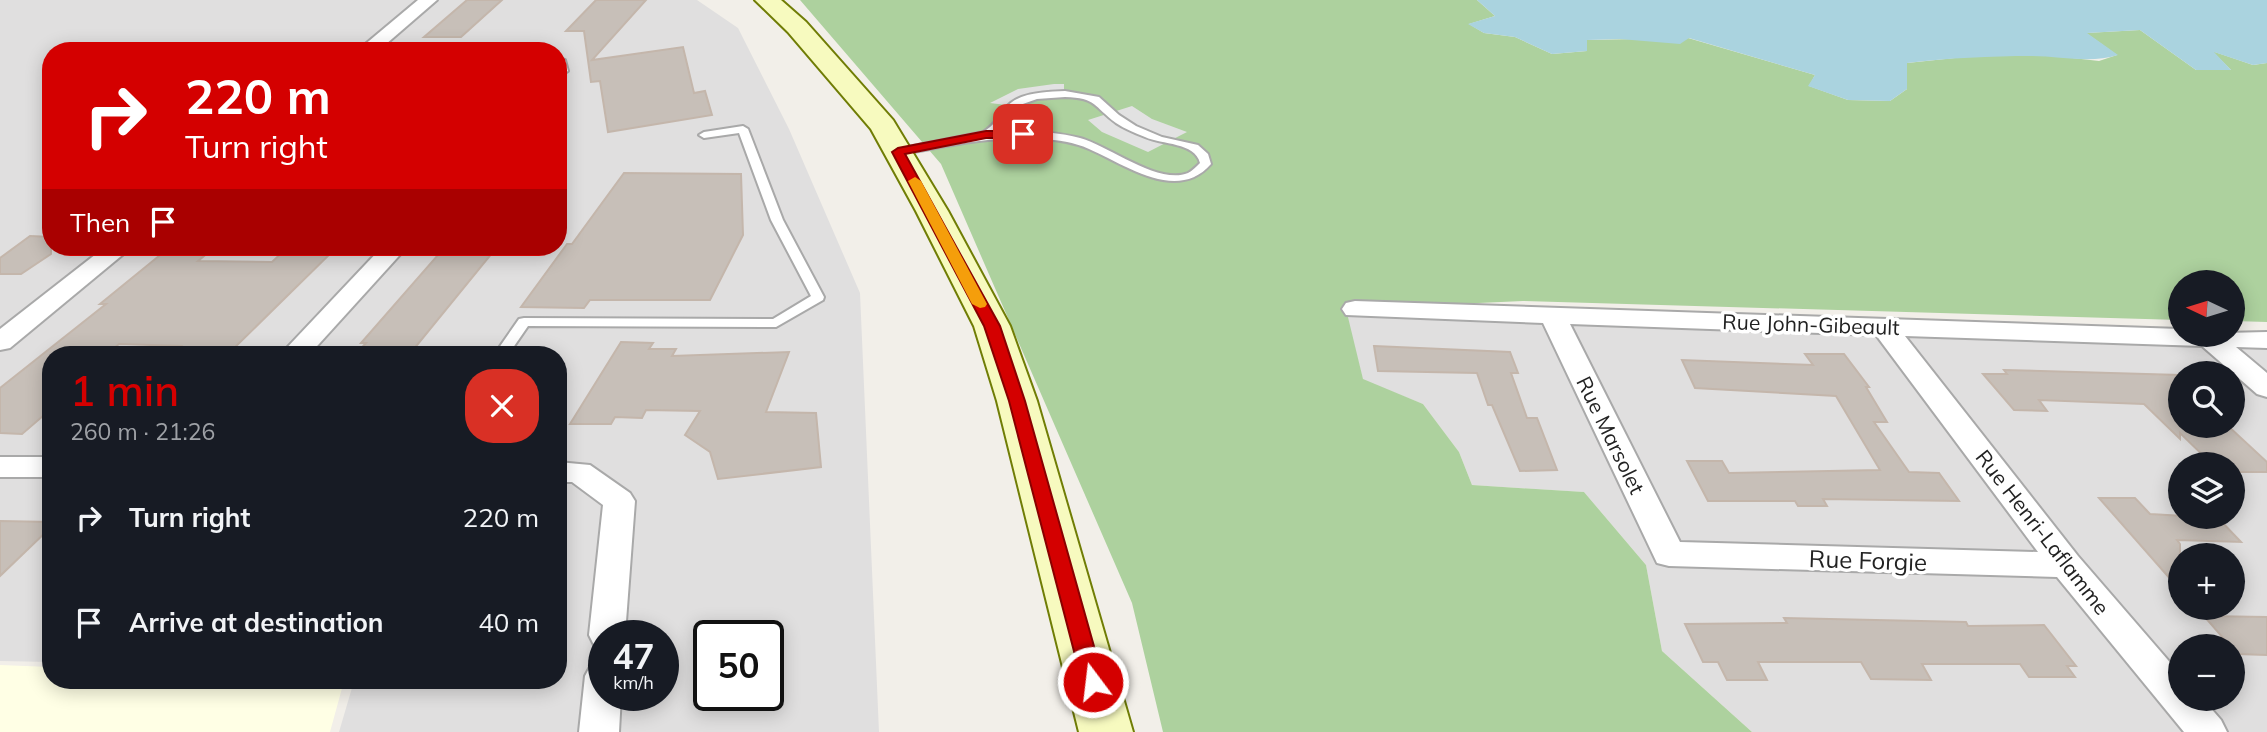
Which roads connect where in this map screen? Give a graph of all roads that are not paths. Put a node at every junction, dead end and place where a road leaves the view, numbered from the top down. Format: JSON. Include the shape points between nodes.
{"nodes":[{"id":1,"x":429,"y":0,"type":"edge"},
{"id":2,"x":767,"y":0,"type":"edge"},
{"id":3,"x":377,"y":42,"type":"edge"},
{"id":4,"x":704,"y":135,"type":"dead end"},
{"id":5,"x":986,"y":135,"type":"junction"},
{"id":6,"x":898,"y":152,"type":"junction"},
{"id":7,"x":109,"y":256,"type":"edge"},
{"id":8,"x":387,"y":256,"type":"edge"},
{"id":9,"x":1355,"y":309,"type":"dead end"},
{"id":10,"x":1552,"y":316,"type":"junction"},
{"id":11,"x":1885,"y":328,"type":"junction"},
{"id":12,"x":2168,"y":338,"type":"edge"},
{"id":13,"x":2245,"y":340,"type":"edge"},
{"id":14,"x":2267,"y":340,"type":"edge"},
{"id":15,"x":0,"y":342,"type":"edge"},
{"id":16,"x":302,"y":346,"type":"edge"},
{"id":17,"x":507,"y":346,"type":"edge"},
{"id":18,"x":2219,"y":347,"type":"edge"},
{"id":19,"x":2267,"y":388,"type":"edge"},
{"id":20,"x":0,"y":467,"type":"edge"},
{"id":21,"x":42,"y":467,"type":"edge"},
{"id":22,"x":567,"y":472,"type":"edge"},
{"id":23,"x":1669,"y":554,"type":"joint"},
{"id":24,"x":2066,"y":565,"type":"junction"},
{"id":25,"x":608,"y":620,"type":"edge"},
{"id":26,"x":601,"y":711,"type":"edge"},
{"id":27,"x":599,"y":732,"type":"edge"},
{"id":28,"x":1106,"y":732,"type":"edge"},
{"id":29,"x":2207,"y":732,"type":"edge"}],
"edges":[{"from":1,"to":3,"type":"street"},
{"from":2,"to":6,"type":"main road","via":[[848,85],[883,126]]},
{"from":4,"to":17,"type":"lane","via":[[743,129],[777,220],[818,297],[776,323],[524,322]]},
{"from":5,"to":5,"type":"lane","via":[[1078,141],[1156,177],[1189,175],[1206,164],[1196,147],[1145,134],[1119,120],[1096,99],[1082,96],[1047,95],[1022,101]]},
{"from":5,"to":6,"type":"lane"},
{"from":6,"to":28,"type":"main road","via":[[1000,347]]},
{"from":7,"to":15,"type":"street"},
{"from":8,"to":16,"type":"street"},
{"from":9,"to":10,"type":"street","name":"Rue John-Gibeault"},
{"from":10,"to":11,"type":"street","name":"Rue John-Gibeault"},
{"from":10,"to":23,"type":"street","name":"Rue Marsolet"},
{"from":11,"to":12,"type":"street","name":"Rue John-Gibeault"},
{"from":11,"to":24,"type":"street","name":"Rue Henri-Laflamme"},
{"from":13,"to":14,"type":"street","name":"Rue John-Gibeault"},
{"from":18,"to":19,"type":"street"},
{"from":20,"to":21,"type":"street"},
{"from":22,"to":25,"type":"street","via":[[579,472],[619,501]]},
{"from":23,"to":24,"type":"street","name":"Rue Forgie"},
{"from":24,"to":29,"type":"street","name":"Rue Henri-Laflamme"},
{"from":26,"to":27,"type":"street"}]}
